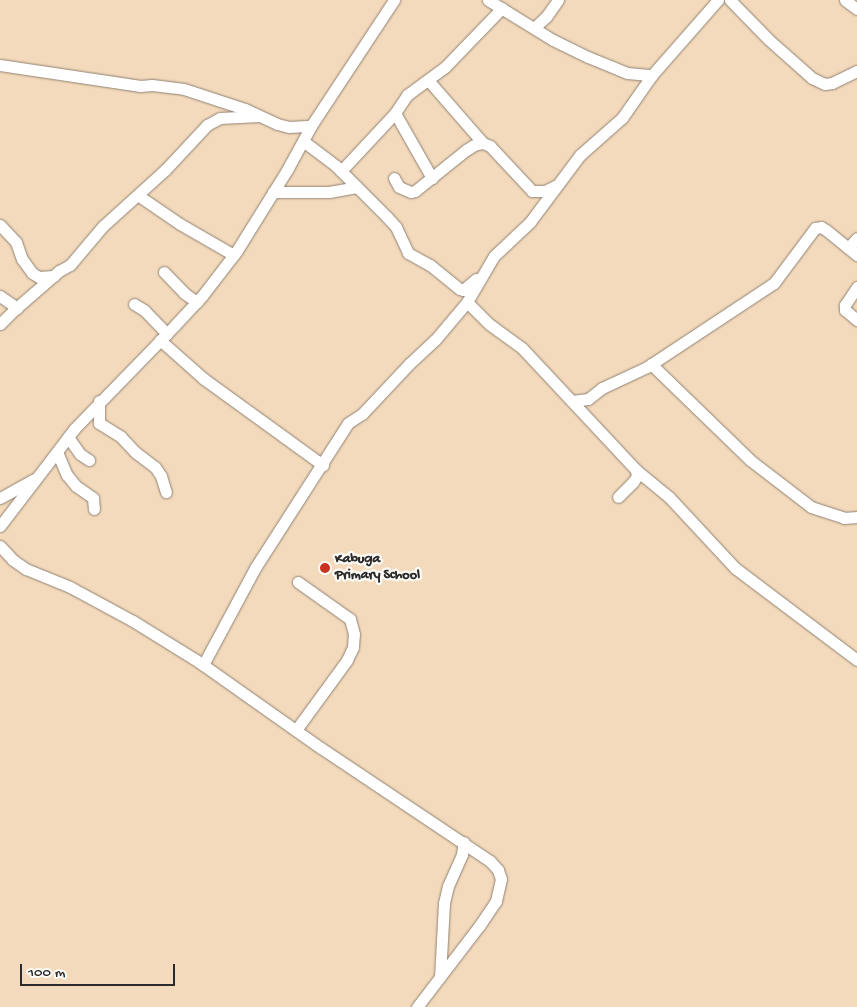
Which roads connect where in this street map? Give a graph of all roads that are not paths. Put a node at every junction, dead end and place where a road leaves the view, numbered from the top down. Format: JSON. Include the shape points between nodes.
{"nodes":[{"id":1,"x":394,"y":0,"type":"edge"},
{"id":2,"x":488,"y":0,"type":"edge"},
{"id":3,"x":558,"y":0,"type":"edge"},
{"id":4,"x":718,"y":0,"type":"edge"},
{"id":5,"x":730,"y":0,"type":"edge"},
{"id":6,"x":845,"y":0,"type":"edge"},
{"id":7,"x":502,"y":8,"type":"junction"},
{"id":8,"x":857,"y":9,"type":"edge"},
{"id":9,"x":534,"y":28,"type":"junction"},
{"id":10,"x":0,"y":65,"type":"edge"},
{"id":11,"x":857,"y":71,"type":"edge"},
{"id":12,"x":652,"y":75,"type":"junction"},
{"id":13,"x":428,"y":80,"type":"junction"},
{"id":14,"x":395,"y":113,"type":"junction"},
{"id":15,"x":259,"y":116,"type":"junction"},
{"id":16,"x":310,"y":126,"type":"junction"},
{"id":17,"x":303,"y":141,"type":"junction"},
{"id":18,"x":483,"y":143,"type":"junction"},
{"id":19,"x":341,"y":171,"type":"junction"},
{"id":20,"x":394,"y":178,"type":"dead end"},
{"id":21,"x":432,"y":178,"type":"junction"},
{"id":22,"x":558,"y":184,"type":"junction"},
{"id":23,"x":357,"y":187,"type":"junction"},
{"id":24,"x":273,"y":192,"type":"junction"},
{"id":25,"x":139,"y":196,"type":"junction"},
{"id":26,"x":0,"y":225,"type":"edge"},
{"id":27,"x":857,"y":238,"type":"edge"},
{"id":28,"x":853,"y":251,"type":"edge"},
{"id":29,"x":234,"y":256,"type":"junction"},
{"id":30,"x":164,"y":272,"type":"dead end"},
{"id":31,"x":482,"y":275,"type":"junction"},
{"id":32,"x":54,"y":276,"type":"junction"},
{"id":33,"x":857,"y":287,"type":"edge"},
{"id":34,"x":0,"y":296,"type":"edge"},
{"id":35,"x":196,"y":302,"type":"junction"},
{"id":36,"x":467,"y":302,"type":"junction"},
{"id":37,"x":134,"y":304,"type":"dead end"},
{"id":38,"x":17,"y":308,"type":"junction"},
{"id":39,"x":857,"y":320,"type":"edge"},
{"id":40,"x":0,"y":324,"type":"edge"},
{"id":41,"x":164,"y":337,"type":"junction"},
{"id":42,"x":651,"y":364,"type":"junction"},
{"id":43,"x":99,"y":401,"type":"junction"},
{"id":44,"x":572,"y":401,"type":"junction"},
{"id":45,"x":68,"y":438,"type":"junction"},
{"id":46,"x":57,"y":452,"type":"junction"},
{"id":47,"x":89,"y":460,"type":"dead end"},
{"id":48,"x":323,"y":465,"type":"junction"},
{"id":49,"x":636,"y":470,"type":"junction"},
{"id":50,"x":40,"y":475,"type":"junction"},
{"id":51,"x":166,"y":492,"type":"dead end"},
{"id":52,"x":618,"y":496,"type":"dead end"},
{"id":53,"x":0,"y":498,"type":"edge"},
{"id":54,"x":94,"y":508,"type":"dead end"},
{"id":55,"x":857,"y":516,"type":"edge"},
{"id":56,"x":0,"y":526,"type":"edge"},
{"id":57,"x":0,"y":546,"type":"edge"},
{"id":58,"x":298,"y":582,"type":"dead end"},
{"id":59,"x":857,"y":660,"type":"edge"},
{"id":60,"x":203,"y":665,"type":"junction"},
{"id":61,"x":296,"y":730,"type":"junction"},
{"id":62,"x":464,"y":842,"type":"junction"},
{"id":63,"x":440,"y":977,"type":"junction"},
{"id":64,"x":416,"y":1007,"type":"edge"}],
"edges":[{"from":1,"to":16,"type":"street"},
{"from":2,"to":7,"type":"street"},
{"from":3,"to":9,"type":"street"},
{"from":4,"to":12,"type":"street"},
{"from":5,"to":11,"type":"street","via":[[812,78],[825,84],[832,83]]},
{"from":6,"to":8,"type":"street"},
{"from":7,"to":9,"type":"street"},
{"from":7,"to":13,"type":"street","via":[[466,47]]},
{"from":9,"to":12,"type":"street","via":[[553,40],[627,73]]},
{"from":10,"to":15,"type":"street","via":[[140,86],[184,89]]},
{"from":12,"to":22,"type":"street","via":[[622,118],[580,155]]},
{"from":13,"to":14,"type":"street","via":[[407,95]]},
{"from":13,"to":18,"type":"street"},
{"from":14,"to":19,"type":"street"},
{"from":14,"to":21,"type":"street"},
{"from":15,"to":16,"type":"street","via":[[288,127]]},
{"from":15,"to":25,"type":"street","via":[[220,118],[207,126]]},
{"from":16,"to":17,"type":"street"},
{"from":17,"to":19,"type":"street"},
{"from":17,"to":24,"type":"street"},
{"from":18,"to":21,"type":"street","via":[[466,150]]},
{"from":18,"to":22,"type":"street","via":[[490,146],[532,191],[545,191]]},
{"from":19,"to":23,"type":"street"},
{"from":20,"to":21,"type":"street","via":[[399,187],[411,192]]},
{"from":22,"to":31,"type":"street","via":[[530,222],[510,239]]},
{"from":23,"to":24,"type":"street","via":[[329,192]]},
{"from":23,"to":31,"type":"street","via":[[396,227],[408,253],[430,265],[462,290]]},
{"from":24,"to":29,"type":"street"},
{"from":25,"to":29,"type":"street"},
{"from":25,"to":32,"type":"street","via":[[103,226],[70,265]]},
{"from":26,"to":32,"type":"street","via":[[16,242],[32,274]]},
{"from":27,"to":28,"type":"street"},
{"from":28,"to":42,"type":"street","via":[[826,230],[815,228],[774,283]]},
{"from":29,"to":35,"type":"street"},
{"from":30,"to":35,"type":"street"},
{"from":31,"to":36,"type":"street"},
{"from":32,"to":38,"type":"street"},
{"from":33,"to":39,"type":"street","via":[[845,310]]},
{"from":34,"to":38,"type":"street"},
{"from":35,"to":41,"type":"street"},
{"from":36,"to":44,"type":"street","via":[[489,324],[522,348]]},
{"from":36,"to":48,"type":"street","via":[[426,350],[362,414],[348,423]]},
{"from":37,"to":41,"type":"street","via":[[144,310]]},
{"from":38,"to":40,"type":"street"},
{"from":41,"to":43,"type":"street"},
{"from":41,"to":48,"type":"street","via":[[204,379]]},
{"from":42,"to":44,"type":"street","via":[[602,388],[588,399]]},
{"from":42,"to":55,"type":"street","via":[[750,460],[811,507],[844,518]]},
{"from":43,"to":45,"type":"street"},
{"from":43,"to":51,"type":"street","via":[[99,423],[121,437],[155,467]]},
{"from":44,"to":49,"type":"street"},
{"from":45,"to":46,"type":"street"},
{"from":45,"to":47,"type":"street"},
{"from":46,"to":50,"type":"street"},
{"from":46,"to":54,"type":"street","via":[[67,476],[93,498]]},
{"from":48,"to":60,"type":"street","via":[[255,568]]},
{"from":49,"to":52,"type":"street","via":[[633,482]]},
{"from":49,"to":59,"type":"street","via":[[670,497],[735,568]]},
{"from":50,"to":53,"type":"street"},
{"from":50,"to":56,"type":"street"},
{"from":57,"to":60,"type":"street","via":[[26,569],[70,587],[133,621]]},
{"from":58,"to":61,"type":"street","via":[[350,620],[354,634],[347,660]]},
{"from":60,"to":61,"type":"street"},
{"from":61,"to":62,"type":"street"},
{"from":62,"to":63,"type":"street","via":[[444,903]]},
{"from":62,"to":63,"type":"street","via":[[498,870],[500,890],[479,926]]},
{"from":63,"to":64,"type":"street"}]}
